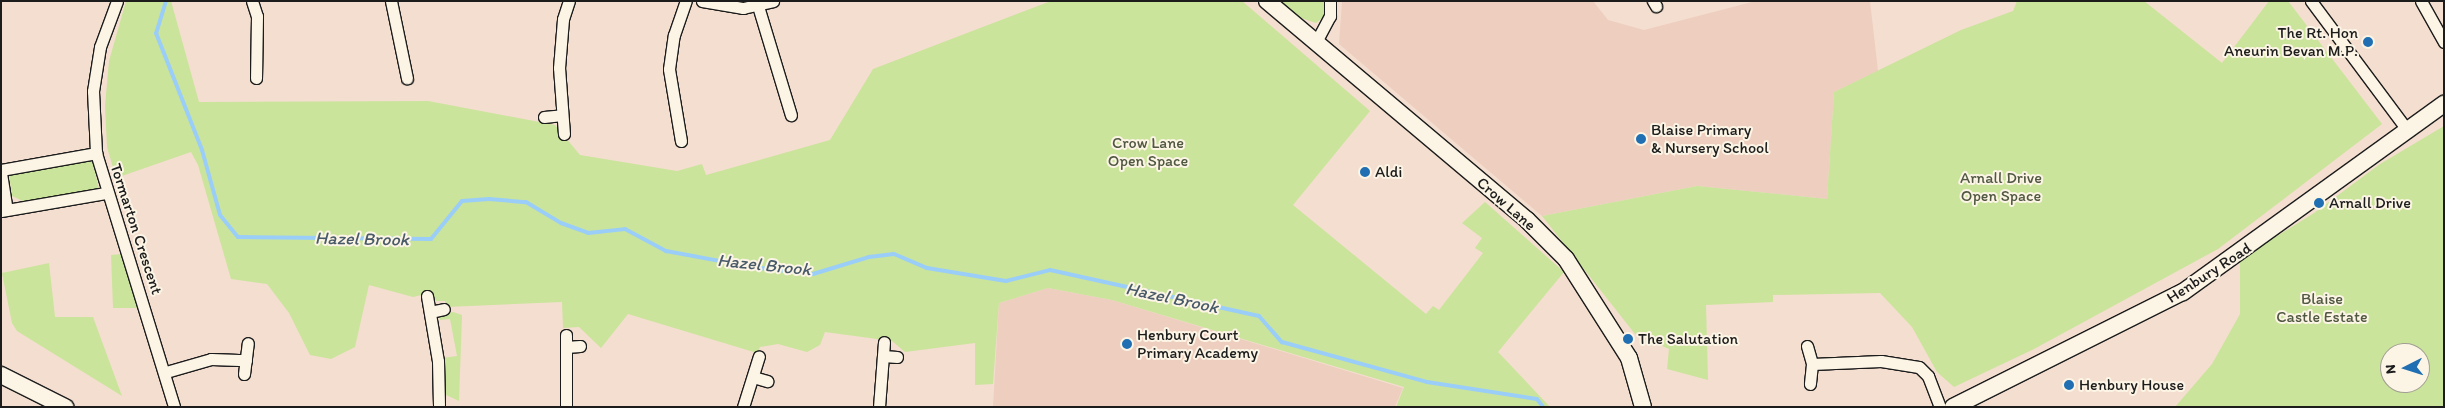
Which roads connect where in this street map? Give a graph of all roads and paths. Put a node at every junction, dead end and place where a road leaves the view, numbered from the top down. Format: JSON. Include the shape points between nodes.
{"nodes":[{"id":1,"x":117,"y":1,"type":"edge"},
{"id":2,"x":252,"y":1,"type":"edge"},
{"id":3,"x":391,"y":1,"type":"edge"},
{"id":4,"x":569,"y":1,"type":"edge"},
{"id":5,"x":686,"y":1,"type":"edge"},
{"id":6,"x":702,"y":1,"type":"edge"},
{"id":7,"x":772,"y":1,"type":"edge"},
{"id":8,"x":1267,"y":1,"type":"edge"},
{"id":9,"x":1330,"y":1,"type":"edge"},
{"id":10,"x":2311,"y":1,"type":"edge"},
{"id":11,"x":2421,"y":1,"type":"edge"},
{"id":12,"x":758,"y":6,"type":"junction"},
{"id":13,"x":1316,"y":42,"type":"junction"},
{"id":14,"x":2444,"y":42,"type":"edge"},
{"id":15,"x":256,"y":78,"type":"dead end"},
{"id":16,"x":407,"y":78,"type":"dead end"},
{"id":17,"x":2444,"y":104,"type":"edge"},
{"id":18,"x":562,"y":115,"type":"junction"},
{"id":19,"x":791,"y":115,"type":"dead end"},
{"id":20,"x":544,"y":117,"type":"dead end"},
{"id":21,"x":2407,"y":130,"type":"junction"},
{"id":22,"x":564,"y":134,"type":"dead end"},
{"id":23,"x":681,"y":141,"type":"dead end"},
{"id":24,"x":96,"y":153,"type":"junction"},
{"id":25,"x":1,"y":172,"type":"edge"},
{"id":26,"x":105,"y":193,"type":"junction"},
{"id":27,"x":4,"y":210,"type":"edge"},
{"id":28,"x":426,"y":296,"type":"dead end"},
{"id":29,"x":444,"y":310,"type":"dead end"},
{"id":30,"x":430,"y":312,"type":"junction"},
{"id":31,"x":566,"y":335,"type":"dead end"},
{"id":32,"x":884,"y":342,"type":"dead end"},
{"id":33,"x":248,"y":343,"type":"dead end"},
{"id":34,"x":580,"y":346,"type":"dead end"},
{"id":35,"x":1807,"y":346,"type":"dead end"},
{"id":36,"x":566,"y":347,"type":"junction"},
{"id":37,"x":759,"y":356,"type":"dead end"},
{"id":38,"x":883,"y":356,"type":"junction"},
{"id":39,"x":897,"y":358,"type":"dead end"},
{"id":40,"x":246,"y":360,"type":"junction"},
{"id":41,"x":1812,"y":364,"type":"junction"},
{"id":42,"x":166,"y":372,"type":"junction"},
{"id":43,"x":244,"y":374,"type":"dead end"},
{"id":44,"x":1,"y":375,"type":"edge"},
{"id":45,"x":753,"y":377,"type":"junction"},
{"id":46,"x":767,"y":381,"type":"dead end"},
{"id":47,"x":1810,"y":384,"type":"dead end"},
{"id":48,"x":438,"y":406,"type":"edge"},
{"id":49,"x":65,"y":407,"type":"edge"},
{"id":50,"x":174,"y":407,"type":"edge"},
{"id":51,"x":566,"y":407,"type":"edge"},
{"id":52,"x":742,"y":407,"type":"edge"},
{"id":53,"x":878,"y":407,"type":"edge"},
{"id":54,"x":1643,"y":407,"type":"edge"},
{"id":55,"x":1940,"y":407,"type":"edge"},
{"id":56,"x":1953,"y":407,"type":"edge"}],
"edges":[{"from":1,"to":24,"type":"street","name":"Tormarton Crescent","via":[[100,48],[93,91]]},
{"from":2,"to":15,"type":"street","via":[[257,16]]},
{"from":3,"to":16,"type":"street"},
{"from":4,"to":18,"type":"street","via":[[560,54]]},
{"from":5,"to":23,"type":"street","via":[[674,35],[669,70]]},
{"from":6,"to":12,"type":"street","via":[[726,8]]},
{"from":7,"to":12,"type":"street"},
{"from":8,"to":13,"type":"main road","name":"Crow Lane"},
{"from":9,"to":13,"type":"street","via":[[1330,16]]},
{"from":10,"to":21,"type":"street"},
{"from":11,"to":14,"type":"street"},
{"from":12,"to":19,"type":"street"},
{"from":13,"to":54,"type":"main road","name":"Crow Lane","via":[[1527,220],[1566,259],[1629,358]]},
{"from":17,"to":21,"type":"main road","name":"Henbury Road"},
{"from":18,"to":20,"type":"street"},
{"from":18,"to":22,"type":"street"},
{"from":21,"to":56,"type":"main road","name":"Henbury Road","via":[[2183,292]]},
{"from":24,"to":25,"type":"street"},
{"from":24,"to":26,"type":"street","name":"Tormarton Crescent"},
{"from":25,"to":27,"type":"street"},
{"from":26,"to":27,"type":"street"},
{"from":26,"to":42,"type":"street","name":"Tormarton Crescent"},
{"from":28,"to":30,"type":"street"},
{"from":29,"to":30,"type":"street"},
{"from":30,"to":48,"type":"street","via":[[438,361]]},
{"from":31,"to":36,"type":"street"},
{"from":32,"to":38,"type":"street"},
{"from":33,"to":40,"type":"street"},
{"from":34,"to":36,"type":"street"},
{"from":35,"to":41,"type":"street"},
{"from":36,"to":51,"type":"street"},
{"from":37,"to":45,"type":"street"},
{"from":38,"to":39,"type":"street"},
{"from":38,"to":53,"type":"street"},
{"from":40,"to":42,"type":"street","via":[[211,359]]},
{"from":40,"to":43,"type":"street"},
{"from":41,"to":47,"type":"street"},
{"from":41,"to":55,"type":"street","via":[[1881,361],[1919,366],[1928,376]]},
{"from":42,"to":50,"type":"street","name":"Tormarton Crescent"},
{"from":44,"to":49,"type":"main road"},
{"from":45,"to":46,"type":"street"},
{"from":45,"to":52,"type":"street"}]}
